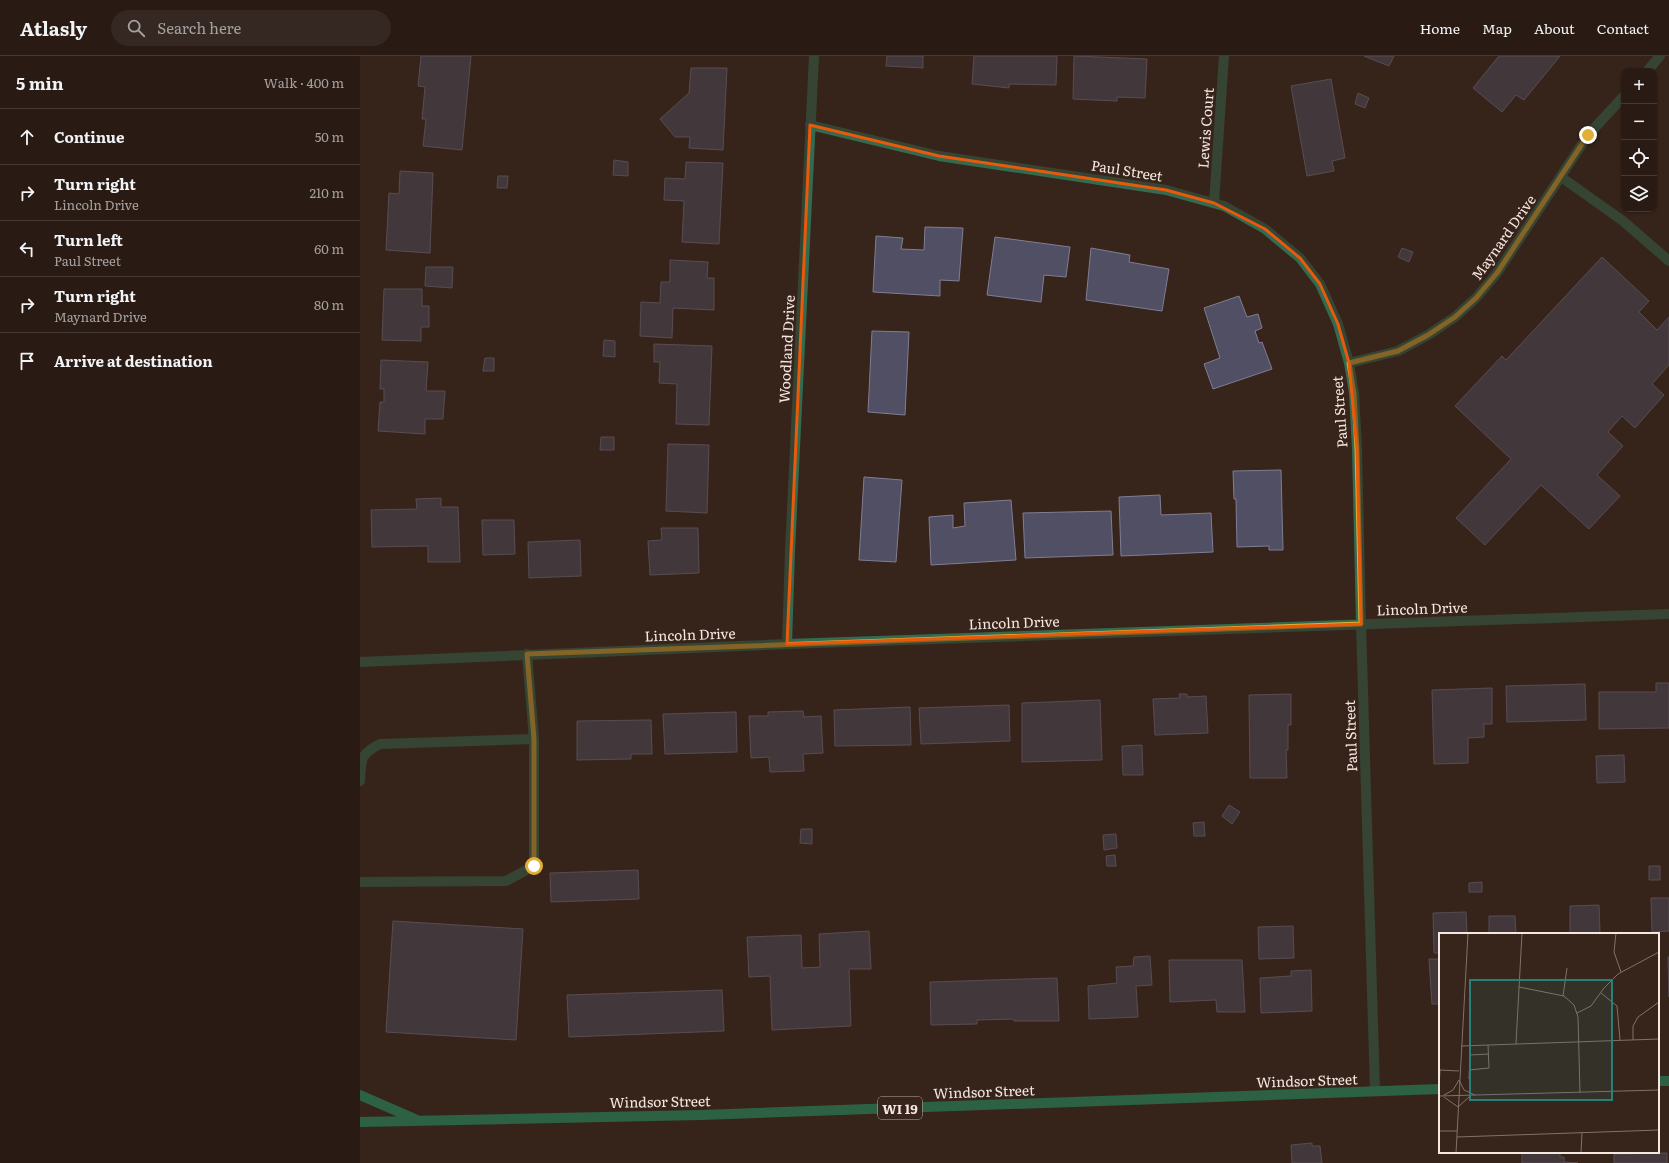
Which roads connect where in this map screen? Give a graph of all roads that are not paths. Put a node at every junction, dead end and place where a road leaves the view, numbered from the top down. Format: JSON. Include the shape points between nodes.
{"nodes":[{"id":1,"x":814,"y":56,"type":"edge"},
{"id":2,"x":1224,"y":56,"type":"edge"},
{"id":3,"x":1660,"y":56,"type":"edge"},
{"id":4,"x":1650,"y":68,"type":"edge"},
{"id":5,"x":1621,"y":99,"type":"edge"},
{"id":6,"x":810,"y":125,"type":"junction"},
{"id":7,"x":1561,"y":177,"type":"junction"},
{"id":8,"x":1214,"y":203,"type":"junction"},
{"id":9,"x":1669,"y":261,"type":"edge"},
{"id":10,"x":1349,"y":363,"type":"junction"},
{"id":11,"x":1669,"y":614,"type":"edge"},
{"id":12,"x":1361,"y":624,"type":"junction"},
{"id":13,"x":787,"y":644,"type":"junction"},
{"id":14,"x":527,"y":654,"type":"junction"},
{"id":15,"x":360,"y":662,"type":"edge"},
{"id":16,"x":534,"y":739,"type":"junction"},
{"id":17,"x":360,"y":781,"type":"edge"},
{"id":18,"x":360,"y":882,"type":"edge"},
{"id":19,"x":1669,"y":1081,"type":"edge"},
{"id":20,"x":1659,"y":1082,"type":"edge"},
{"id":21,"x":1439,"y":1089,"type":"edge"},
{"id":22,"x":1375,"y":1091,"type":"junction"},
{"id":23,"x":360,"y":1095,"type":"edge"},
{"id":24,"x":419,"y":1121,"type":"junction"},
{"id":25,"x":360,"y":1122,"type":"edge"}],
"edges":[{"from":1,"to":6,"type":"street","name":"Woodland Drive"},
{"from":2,"to":8,"type":"street","name":"Lewis Court"},
{"from":3,"to":4,"type":"street"},
{"from":5,"to":7,"type":"street","name":"Maynard Drive","via":[[1588,135]]},
{"from":6,"to":8,"type":"street","name":"Paul Street","via":[[939,156],[1166,190]]},
{"from":6,"to":13,"type":"street","name":"Woodland Drive"},
{"from":7,"to":9,"type":"street","via":[[1623,221]]},
{"from":7,"to":10,"type":"street","name":"Maynard Drive","via":[[1497,273],[1476,298],[1455,317],[1398,351]]},
{"from":8,"to":10,"type":"street","name":"Paul Street","via":[[1265,229],[1300,258],[1320,284],[1338,324]]},
{"from":10,"to":12,"type":"street","name":"Paul Street","via":[[1354,394],[1357,449]]},
{"from":11,"to":12,"type":"street","name":"Lincoln Drive"},
{"from":12,"to":13,"type":"street","name":"Lincoln Drive"},
{"from":12,"to":22,"type":"street","name":"Paul Street"},
{"from":13,"to":14,"type":"street","name":"Lincoln Drive"},
{"from":14,"to":15,"type":"street","name":"Lincoln Drive"},
{"from":14,"to":16,"type":"street"},
{"from":16,"to":17,"type":"street","via":[[380,744],[368,750],[361,761]]},
{"from":16,"to":18,"type":"street","via":[[534,866],[506,881]]},
{"from":19,"to":20,"type":"main road"},
{"from":21,"to":22,"type":"main road","name":"Windsor Street","number":"WI 19"},
{"from":22,"to":24,"type":"main road","name":"Windsor Street","number":"WI 19","via":[[709,1114]]},
{"from":23,"to":24,"type":"main road"},
{"from":24,"to":25,"type":"main road","name":"Windsor Street","number":"WI 19"}]}
